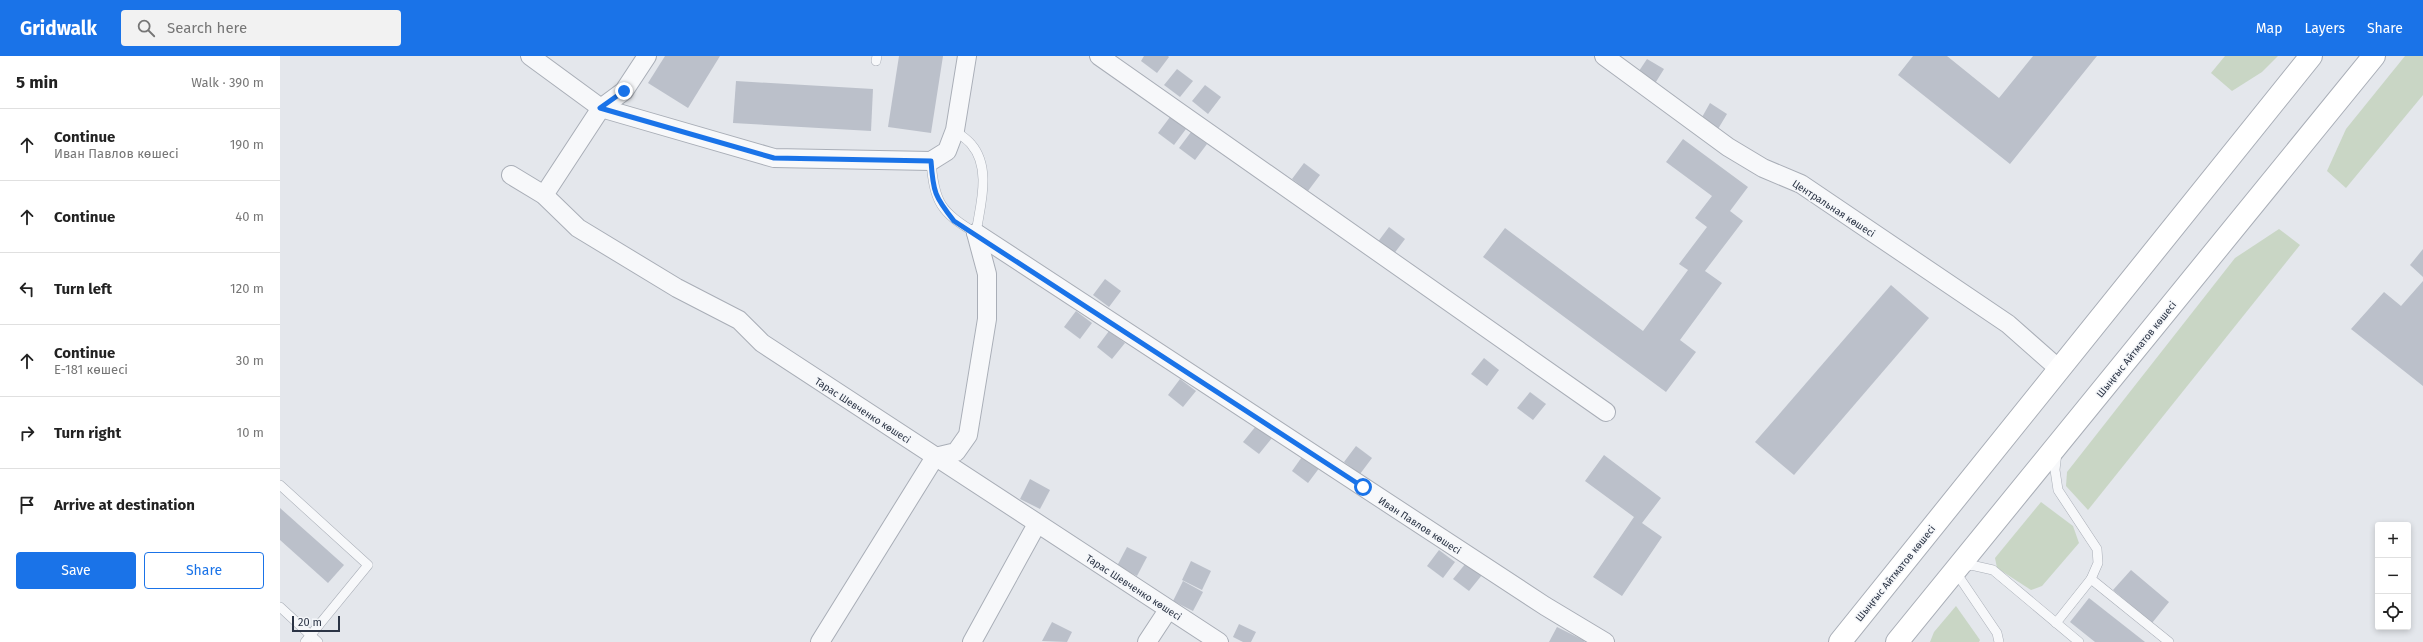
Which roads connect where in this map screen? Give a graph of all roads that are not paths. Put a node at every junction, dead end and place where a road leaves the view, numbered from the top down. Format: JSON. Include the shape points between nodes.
{"nodes":[{"id":1,"x":530,"y":56,"type":"edge"},
{"id":2,"x":647,"y":56,"type":"edge"},
{"id":3,"x":967,"y":56,"type":"edge"},
{"id":4,"x":1099,"y":56,"type":"edge"},
{"id":5,"x":1604,"y":56,"type":"edge"},
{"id":6,"x":2311,"y":56,"type":"edge"},
{"id":7,"x":2374,"y":56,"type":"edge"},
{"id":8,"x":600,"y":108,"type":"junction"},
{"id":9,"x":955,"y":130,"type":"junction"},
{"id":10,"x":931,"y":161,"type":"junction"},
{"id":11,"x":511,"y":175,"type":"dead end"},
{"id":12,"x":544,"y":195,"type":"junction"},
{"id":13,"x":976,"y":234,"type":"junction"},
{"id":14,"x":2059,"y":369,"type":"junction"},
{"id":15,"x":1606,"y":412,"type":"dead end"},
{"id":16,"x":2057,"y":446,"type":"junction"},
{"id":17,"x":935,"y":457,"type":"junction"},
{"id":18,"x":280,"y":485,"type":"edge"},
{"id":19,"x":1037,"y":524,"type":"junction"},
{"id":20,"x":1956,"y":570,"type":"junction"},
{"id":21,"x":2091,"y":579,"type":"junction"},
{"id":22,"x":280,"y":607,"type":"edge"},
{"id":23,"x":1168,"y":610,"type":"junction"},
{"id":24,"x":2056,"y":623,"type":"junction"},
{"id":25,"x":308,"y":639,"type":"edge"},
{"id":26,"x":318,"y":642,"type":"edge"},
{"id":27,"x":820,"y":642,"type":"edge"},
{"id":28,"x":972,"y":642,"type":"edge"},
{"id":29,"x":1147,"y":642,"type":"edge"},
{"id":30,"x":1219,"y":642,"type":"edge"},
{"id":31,"x":1605,"y":642,"type":"edge"},
{"id":32,"x":1840,"y":642,"type":"edge"},
{"id":33,"x":1897,"y":642,"type":"edge"},
{"id":34,"x":1999,"y":642,"type":"edge"},
{"id":35,"x":2079,"y":642,"type":"edge"},
{"id":36,"x":2168,"y":642,"type":"edge"}],
"edges":[{"from":1,"to":8,"type":"street"},
{"from":2,"to":8,"type":"street","via":[[624,91]]},
{"from":3,"to":9,"type":"street"},
{"from":4,"to":15,"type":"street"},
{"from":5,"to":14,"type":"street","name":"Центральная көшесі","via":[[1728,147],[1763,168],[1801,184],[2008,324]]},
{"from":6,"to":14,"type":"main road","name":"Шыңғыс Айтматов көшесі"},
{"from":7,"to":16,"type":"main road","name":"Шыңғыс Айтматов көшесі"},
{"from":8,"to":10,"type":"street","via":[[774,158]]},
{"from":8,"to":12,"type":"street"},
{"from":9,"to":10,"type":"street","via":[[947,151]]},
{"from":9,"to":13,"type":"lane","via":[[972,144],[981,162],[983,186]]},
{"from":10,"to":13,"type":"lane","via":[[932,181],[938,201],[954,221]]},
{"from":11,"to":12,"type":"street","name":"Тарас Шевченко көшесі"},
{"from":12,"to":17,"type":"street","name":"Тарас Шевченко көшесі","via":[[578,228],[677,288],[739,320],[762,343]]},
{"from":13,"to":17,"type":"street","via":[[987,274],[987,319],[968,435],[956,452]]},
{"from":13,"to":31,"type":"street","name":"Иван Павлов көшесі","via":[[1545,606]]},
{"from":14,"to":32,"type":"main road","name":"Шыңғыс Айтматов көшесі"},
{"from":16,"to":20,"type":"main road","name":"Шыңғыс Айтматов көшесі"},
{"from":16,"to":21,"type":"lane","via":[[2055,470],[2058,490],[2098,549],[2098,563]]},
{"from":17,"to":19,"type":"street","name":"Тарас Шевченко көшесі"},
{"from":17,"to":27,"type":"street"},
{"from":18,"to":25,"type":"lane","via":[[368,565]]},
{"from":19,"to":23,"type":"street","name":"Тарас Шевченко көшесі"},
{"from":19,"to":28,"type":"street"},
{"from":20,"to":24,"type":"lane","via":[[1972,565],[1992,570]]},
{"from":20,"to":33,"type":"main road","name":"Шыңғыс Айтматов көшесі"},
{"from":20,"to":34,"type":"lane","via":[[1997,633]]},
{"from":21,"to":24,"type":"lane"},
{"from":21,"to":36,"type":"lane"},
{"from":22,"to":25,"type":"lane"},
{"from":23,"to":29,"type":"street"},
{"from":23,"to":30,"type":"street","name":"Тарас Шевченко көшесі"},
{"from":24,"to":35,"type":"lane"},
{"from":25,"to":26,"type":"lane"}]}
